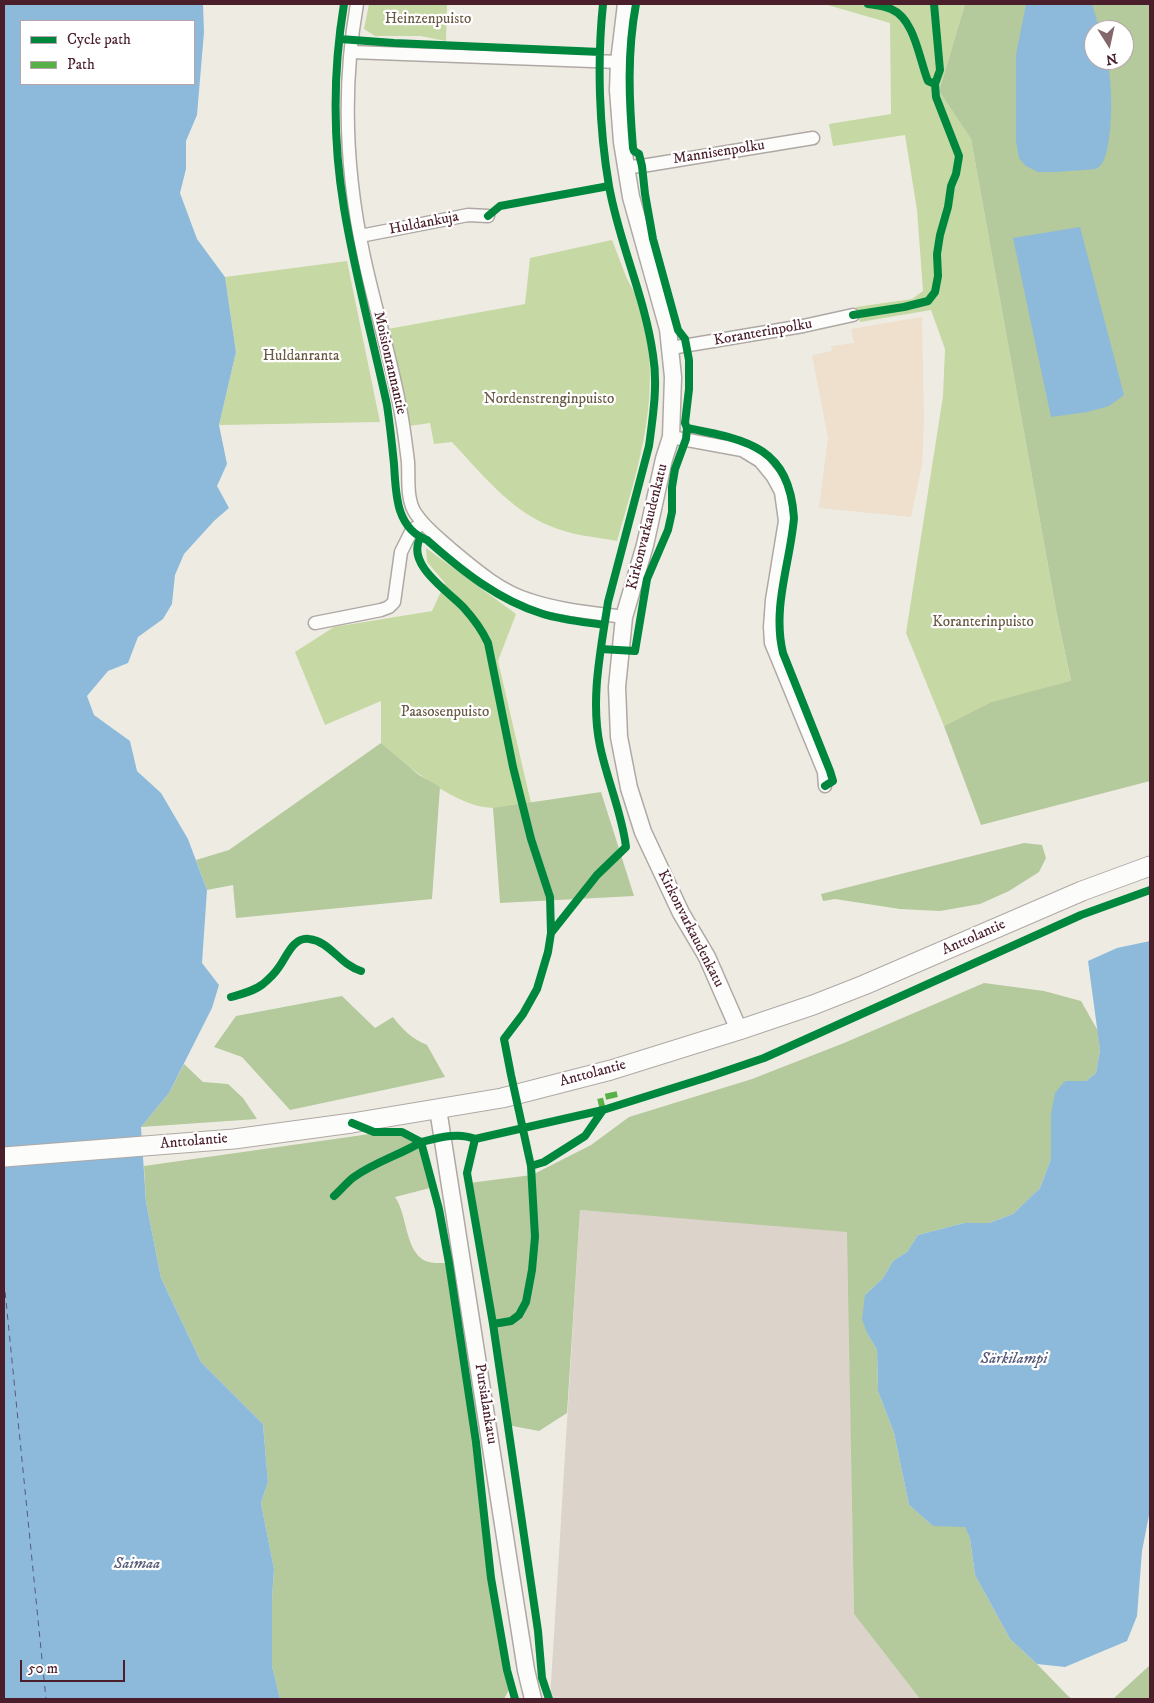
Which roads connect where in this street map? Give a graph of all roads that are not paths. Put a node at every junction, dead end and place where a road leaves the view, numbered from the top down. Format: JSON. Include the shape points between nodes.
{"nodes":[{"id":1,"x":357,"y":4,"type":"edge"},
{"id":2,"x":626,"y":4,"type":"edge"},
{"id":3,"x":351,"y":52,"type":"junction"},
{"id":4,"x":618,"y":62,"type":"junction"},
{"id":5,"x":813,"y":138,"type":"dead end"},
{"id":6,"x":626,"y":167,"type":"junction"},
{"id":7,"x":488,"y":216,"type":"dead end"},
{"id":8,"x":360,"y":236,"type":"junction"},
{"id":9,"x":853,"y":315,"type":"dead end"},
{"id":10,"x":672,"y":348,"type":"junction"},
{"id":11,"x":672,"y":437,"type":"junction"},
{"id":12,"x":422,"y":524,"type":"junction"},
{"id":13,"x":624,"y":617,"type":"junction"},
{"id":14,"x":315,"y":623,"type":"dead end"},
{"id":15,"x":825,"y":786,"type":"dead end"},
{"id":16,"x":1150,"y":866,"type":"edge"},
{"id":17,"x":739,"y":1030,"type":"junction"},
{"id":18,"x":438,"y":1109,"type":"junction"},
{"id":19,"x":4,"y":1157,"type":"edge"},
{"id":20,"x":534,"y":1699,"type":"edge"}],
"edges":[{"from":1,"to":3,"type":"street","name":"Moisionrannantie"},
{"from":2,"to":4,"type":"street","name":"Kirkonvarkaudenkatu"},
{"from":3,"to":4,"type":"street"},
{"from":3,"to":8,"type":"street","name":"Moisionrannantie","via":[[347,139]]},
{"from":4,"to":6,"type":"street","name":"Kirkonvarkaudenkatu"},
{"from":5,"to":6,"type":"street","name":"Mannisenpolku"},
{"from":6,"to":10,"type":"street","name":"Kirkonvarkaudenkatu"},
{"from":7,"to":8,"type":"street","name":"Huldankuja","via":[[468,215]]},
{"from":8,"to":12,"type":"street","name":"Moisionrannantie","via":[[401,414],[411,505]]},
{"from":9,"to":10,"type":"street","name":"Koranterinpolku"},
{"from":10,"to":11,"type":"street","name":"Kirkonvarkaudenkatu"},
{"from":11,"to":13,"type":"street","name":"Kirkonvarkaudenkatu"},
{"from":11,"to":15,"type":"street","via":[[742,450],[760,461],[781,492],[785,521],[772,600],[771,643],[824,772]]},
{"from":12,"to":13,"type":"street","name":"Moisionrannantie","via":[[482,575],[511,592],[553,606]]},
{"from":12,"to":14,"type":"street","via":[[412,530],[401,552],[394,602],[389,607]]},
{"from":13,"to":17,"type":"street","name":"Kirkonvarkaudenkatu","via":[[617,715],[632,796],[652,855],[707,957]]},
{"from":16,"to":17,"type":"main road","name":"Anttolantie","via":[[1082,891],[864,986]]},
{"from":17,"to":18,"type":"main road","name":"Anttolantie","via":[[610,1070],[502,1098]]},
{"from":18,"to":19,"type":"main road","name":"Anttolantie","via":[[234,1139]]},
{"from":18,"to":20,"type":"street","name":"Pursialankatu","via":[[514,1598]]}]}
